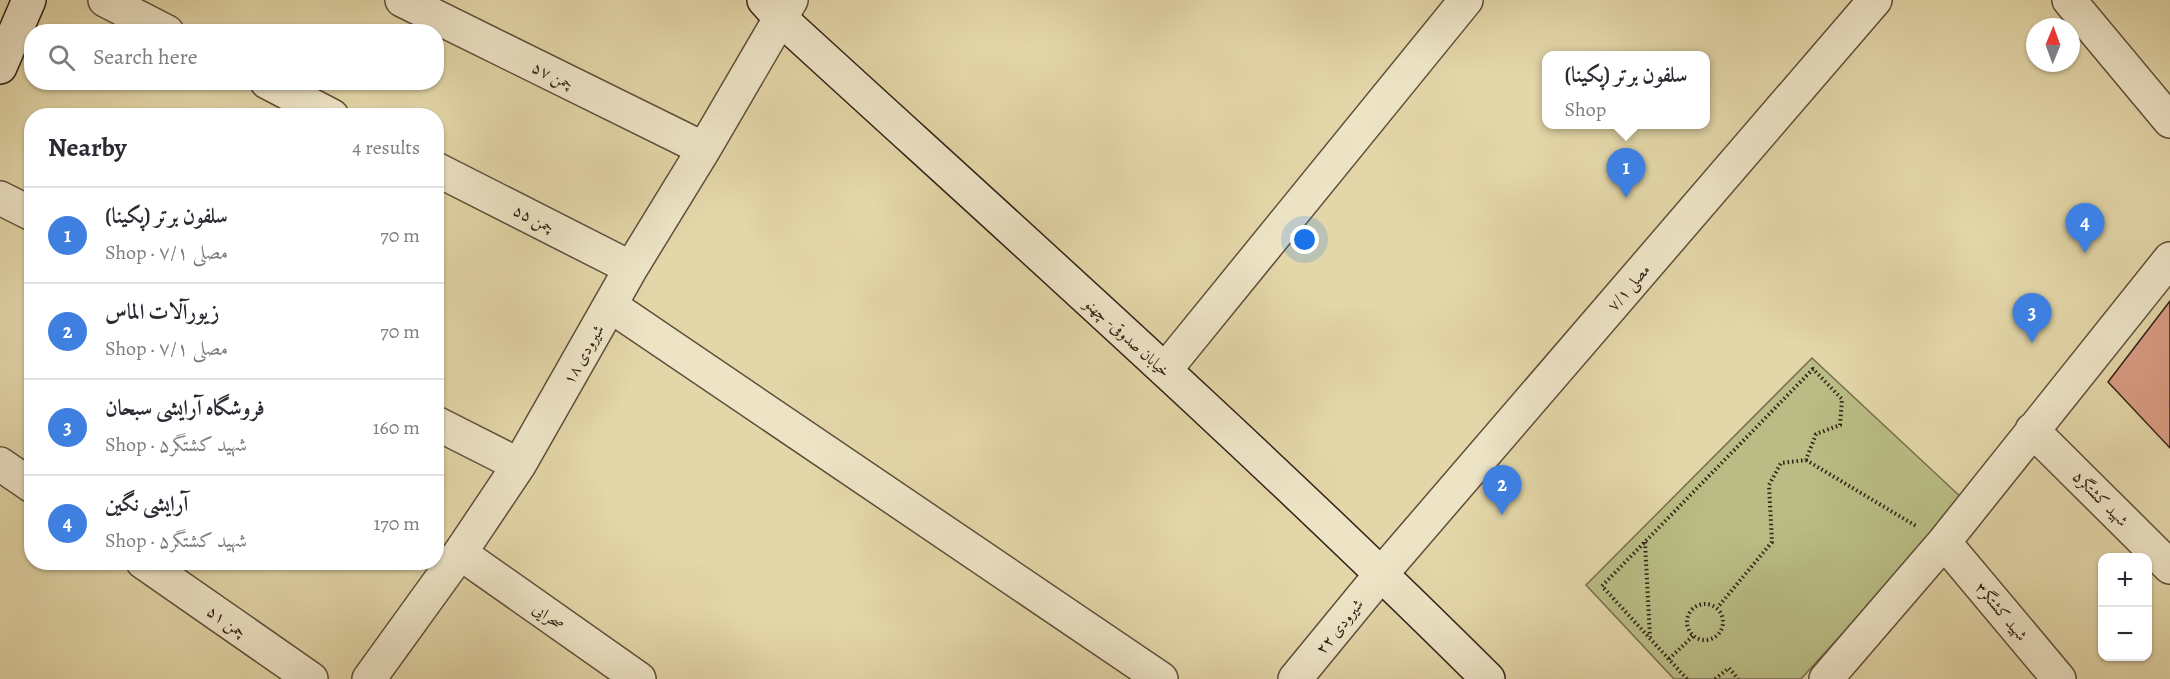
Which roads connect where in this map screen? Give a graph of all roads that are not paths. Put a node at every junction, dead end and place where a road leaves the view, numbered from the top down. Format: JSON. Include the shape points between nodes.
{"nodes":[{"id":1,"x":29,"y":0,"type":"edge"},
{"id":2,"x":105,"y":0,"type":"edge"},
{"id":3,"x":402,"y":0,"type":"edge"},
{"id":4,"x":1466,"y":0,"type":"edge"},
{"id":5,"x":1875,"y":0,"type":"edge"},
{"id":6,"x":2069,"y":0,"type":"edge"},
{"id":7,"x":778,"y":6,"type":"edge"},
{"id":8,"x":152,"y":24,"type":"edge"},
{"id":9,"x":0,"y":67,"type":"edge"},
{"id":10,"x":282,"y":90,"type":"edge"},
{"id":11,"x":317,"y":108,"type":"edge"},
{"id":12,"x":2170,"y":121,"type":"edge"},
{"id":13,"x":704,"y":149,"type":"junction"},
{"id":14,"x":444,"y":173,"type":"edge"},
{"id":15,"x":0,"y":198,"type":"edge"},
{"id":16,"x":24,"y":210,"type":"edge"},
{"id":17,"x":2170,"y":259,"type":"edge"},
{"id":18,"x":631,"y":268,"type":"junction"},
{"id":19,"x":611,"y":306,"type":"junction"},
{"id":20,"x":1165,"y":370,"type":"junction"},
{"id":21,"x":444,"y":427,"type":"edge"},
{"id":22,"x":2032,"y":430,"type":"junction"},
{"id":23,"x":0,"y":464,"type":"edge"},
{"id":24,"x":519,"y":465,"type":"junction"},
{"id":25,"x":24,"y":480,"type":"edge"},
{"id":26,"x":1944,"y":542,"type":"junction"},
{"id":27,"x":460,"y":553,"type":"junction"},
{"id":28,"x":2170,"y":567,"type":"edge"},
{"id":29,"x":154,"y":570,"type":"edge"},
{"id":30,"x":1382,"y":573,"type":"junction"},
{"id":31,"x":311,"y":679,"type":"edge"},
{"id":32,"x":369,"y":679,"type":"edge"},
{"id":33,"x":639,"y":679,"type":"edge"},
{"id":34,"x":1161,"y":679,"type":"edge"},
{"id":35,"x":1295,"y":679,"type":"edge"},
{"id":36,"x":1488,"y":679,"type":"edge"},
{"id":37,"x":1826,"y":679,"type":"edge"},
{"id":38,"x":2060,"y":679,"type":"edge"}],
"edges":[{"from":1,"to":9,"type":"street"},
{"from":2,"to":8,"type":"street"},
{"from":3,"to":13,"type":"street","name":"چمن ۵۷"},
{"from":4,"to":20,"type":"street"},
{"from":5,"to":30,"type":"street","name":"مصلی ۷/۱"},
{"from":6,"to":12,"type":"street"},
{"from":7,"to":13,"type":"street","name":"شیرودی ۱۸"},
{"from":7,"to":20,"type":"street","name":"خیابان صدوقی- چهنو"},
{"from":10,"to":11,"type":"street"},
{"from":13,"to":18,"type":"street","name":"شیرودی ۱۸"},
{"from":14,"to":18,"type":"street","name":"چمن ۵۵"},
{"from":15,"to":16,"type":"street"},
{"from":17,"to":22,"type":"street"},
{"from":18,"to":19,"type":"street","name":"شیرودی ۱۸"},
{"from":19,"to":24,"type":"street","name":"شیرودی ۱۸"},
{"from":19,"to":34,"type":"street"},
{"from":20,"to":30,"type":"street","name":"خیابان صدوقی- چهنو"},
{"from":21,"to":24,"type":"street"},
{"from":22,"to":26,"type":"street"},
{"from":22,"to":28,"type":"street","name":"شهید کشتگر۵"},
{"from":23,"to":25,"type":"street"},
{"from":24,"to":27,"type":"street","name":"شیرودی ۱۸"},
{"from":26,"to":37,"type":"street"},
{"from":26,"to":38,"type":"street","name":"شهید کشتگر۳"},
{"from":27,"to":32,"type":"street","name":"شیرودی ۱۸"},
{"from":27,"to":33,"type":"street","name":"صحرایی"},
{"from":29,"to":31,"type":"street","name":"چمن ۵۱"},
{"from":30,"to":35,"type":"street","name":"شیرودی ۲۲"},
{"from":30,"to":36,"type":"street","name":"خیابان صدوقی- چهنو"}]}
